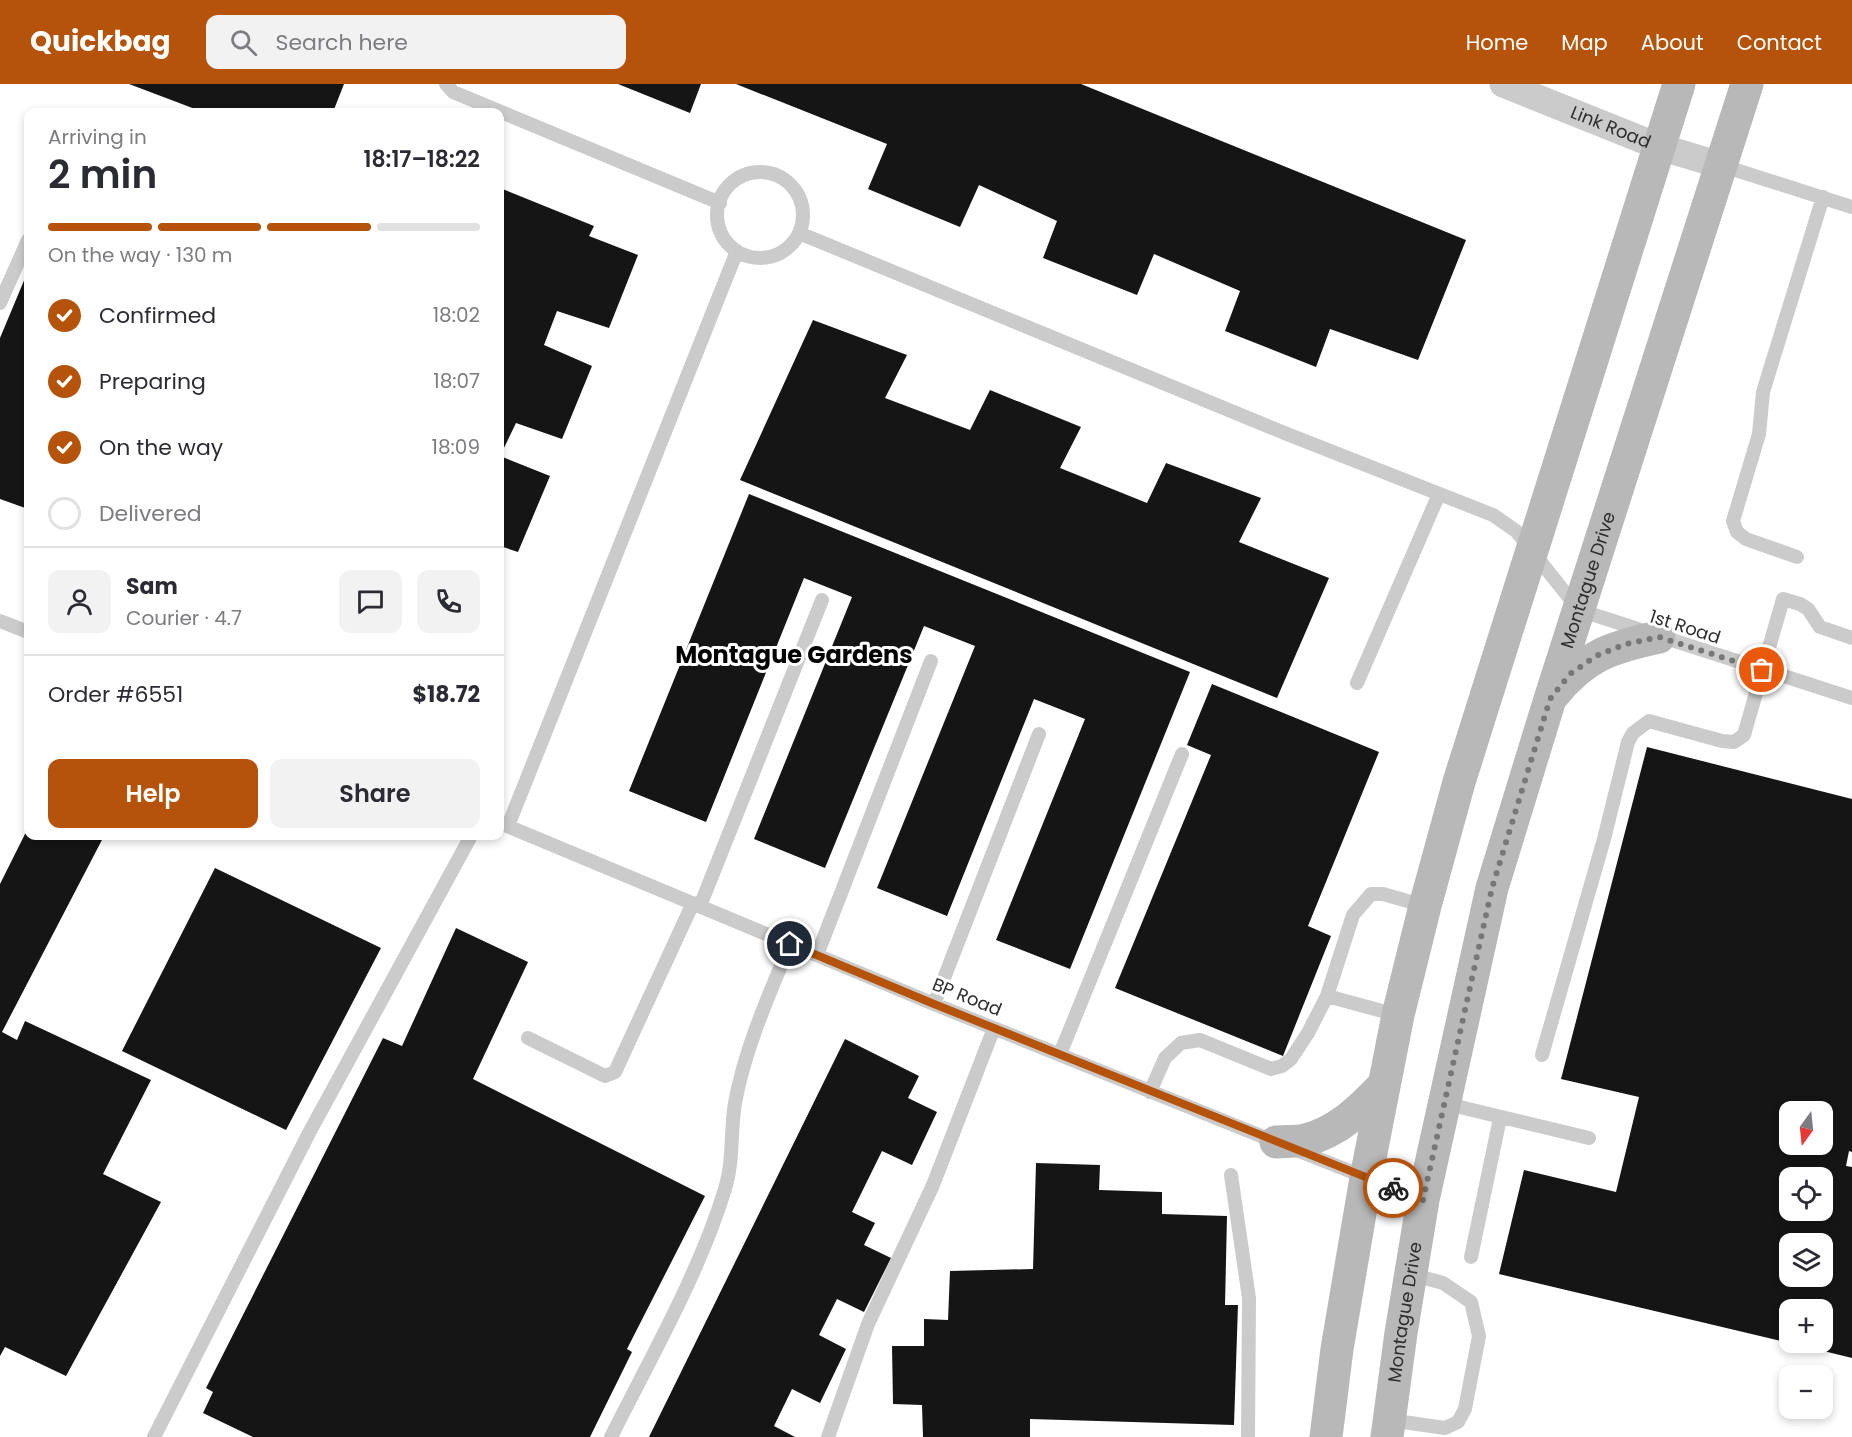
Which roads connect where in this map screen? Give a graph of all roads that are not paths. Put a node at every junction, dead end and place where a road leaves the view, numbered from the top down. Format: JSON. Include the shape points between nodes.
{"nodes":[{"id":1,"x":446,"y":84,"type":"edge"},
{"id":2,"x":1505,"y":84,"type":"edge"},
{"id":3,"x":1679,"y":84,"type":"edge"},
{"id":4,"x":1747,"y":84,"type":"edge"},
{"id":5,"x":491,"y":108,"type":"edge"},
{"id":6,"x":504,"y":113,"type":"edge"},
{"id":7,"x":1660,"y":147,"type":"junction"},
{"id":8,"x":1720,"y":165,"type":"junction"},
{"id":9,"x":1823,"y":197,"type":"junction"},
{"id":10,"x":720,"y":203,"type":"junction"},
{"id":11,"x":1852,"y":207,"type":"edge"},
{"id":12,"x":799,"y":233,"type":"junction"},
{"id":13,"x":24,"y":249,"type":"edge"},
{"id":14,"x":737,"y":251,"type":"junction"},
{"id":15,"x":0,"y":303,"type":"edge"},
{"id":16,"x":1439,"y":494,"type":"junction"},
{"id":17,"x":1533,"y":552,"type":"junction"},
{"id":18,"x":1797,"y":558,"type":"dead end"},
{"id":19,"x":822,"y":600,"type":"dead end"},
{"id":20,"x":1579,"y":610,"type":"junction"},
{"id":21,"x":0,"y":621,"type":"edge"},
{"id":22,"x":24,"y":630,"type":"edge"},
{"id":23,"x":1659,"y":637,"type":"junction"},
{"id":24,"x":1852,"y":638,"type":"edge"},
{"id":25,"x":931,"y":661,"type":"dead end"},
{"id":26,"x":1762,"y":670,"type":"junction"},
{"id":27,"x":1357,"y":683,"type":"dead end"},
{"id":28,"x":1852,"y":698,"type":"edge"},
{"id":29,"x":1550,"y":699,"type":"junction"},
{"id":30,"x":1039,"y":734,"type":"dead end"},
{"id":31,"x":1182,"y":754,"type":"dead end"},
{"id":32,"x":504,"y":824,"type":"edge"},
{"id":33,"x":469,"y":840,"type":"edge"},
{"id":34,"x":697,"y":905,"type":"junction"},
{"id":35,"x":1425,"y":906,"type":"junction"},
{"id":36,"x":790,"y":944,"type":"junction"},
{"id":37,"x":817,"y":955,"type":"junction"},
{"id":38,"x":1327,"y":996,"type":"junction"},
{"id":39,"x":934,"y":1004,"type":"junction"},
{"id":40,"x":1398,"y":1015,"type":"junction"},
{"id":41,"x":994,"y":1028,"type":"junction"},
{"id":42,"x":528,"y":1038,"type":"dead end"},
{"id":43,"x":1060,"y":1054,"type":"junction"},
{"id":44,"x":1542,"y":1055,"type":"dead end"},
{"id":45,"x":1383,"y":1086,"type":"junction"},
{"id":46,"x":1150,"y":1092,"type":"junction"},
{"id":47,"x":1443,"y":1103,"type":"junction"},
{"id":48,"x":1500,"y":1118,"type":"junction"},
{"id":49,"x":1589,"y":1138,"type":"dead end"},
{"id":50,"x":1276,"y":1142,"type":"junction"},
{"id":51,"x":1231,"y":1175,"type":"dead end"},
{"id":52,"x":1366,"y":1178,"type":"junction"},
{"id":53,"x":1423,"y":1200,"type":"junction"},
{"id":54,"x":1471,"y":1257,"type":"dead end"},
{"id":55,"x":1410,"y":1274,"type":"junction"},
{"id":56,"x":1388,"y":1428,"type":"edge"},
{"id":57,"x":154,"y":1437,"type":"edge"},
{"id":58,"x":611,"y":1437,"type":"edge"},
{"id":59,"x":828,"y":1437,"type":"edge"},
{"id":60,"x":1248,"y":1437,"type":"edge"},
{"id":61,"x":1326,"y":1437,"type":"edge"}],
"edges":[{"from":1,"to":5,"type":"lane","via":[[453,92]]},
{"from":2,"to":7,"type":"street","name":"Link Road"},
{"from":3,"to":7,"type":"main road"},
{"from":4,"to":8,"type":"main road","name":"Montague Drive"},
{"from":6,"to":10,"type":"lane"},
{"from":7,"to":8,"type":"street","name":"Link Road"},
{"from":7,"to":17,"type":"main road"},
{"from":8,"to":9,"type":"lane"},
{"from":8,"to":20,"type":"main road","name":"Montague Drive"},
{"from":9,"to":11,"type":"lane"},
{"from":9,"to":18,"type":"lane","via":[[1763,392],[1757,441],[1734,521],[1737,532],[1746,539]]},
{"from":10,"to":12,"type":"lane","via":[[729,186],[741,177],[756,172],[771,174],[795,190],[802,203],[804,218]]},
{"from":10,"to":14,"type":"lane","via":[[719,228]]},
{"from":12,"to":14,"type":"lane","via":[[780,254],[765,258]]},
{"from":12,"to":16,"type":"lane"},
{"from":13,"to":15,"type":"lane"},
{"from":14,"to":32,"type":"lane"},
{"from":16,"to":17,"type":"lane","via":[[1493,515],[1515,531]]},
{"from":16,"to":27,"type":"lane"},
{"from":17,"to":20,"type":"lane"},
{"from":17,"to":35,"type":"main road","via":[[1459,782]]},
{"from":19,"to":34,"type":"lane"},
{"from":20,"to":23,"type":"lane","name":"1st Road"},
{"from":20,"to":29,"type":"main road","name":"Montague Drive"},
{"from":21,"to":22,"type":"lane"},
{"from":23,"to":26,"type":"lane","name":"1st Road"},
{"from":23,"to":29,"type":"main road","via":[[1596,656],[1570,674]]},
{"from":24,"to":26,"type":"lane","via":[[1820,627],[1808,609],[1783,598]]},
{"from":25,"to":37,"type":"lane"},
{"from":26,"to":28,"type":"lane","name":"1st Road"},
{"from":26,"to":44,"type":"lane","via":[[1744,735],[1734,742],[1649,721],[1633,733]]},
{"from":29,"to":47,"type":"main road","name":"Montague Drive","via":[[1492,888]]},
{"from":30,"to":39,"type":"lane"},
{"from":31,"to":43,"type":"lane"},
{"from":32,"to":34,"type":"lane","name":"BP Road"},
{"from":33,"to":57,"type":"lane","via":[[309,1132]]},
{"from":34,"to":36,"type":"lane","name":"BP Road"},
{"from":34,"to":42,"type":"lane","via":[[615,1072],[605,1076]]},
{"from":35,"to":38,"type":"lane","via":[[1371,894],[1353,915]]},
{"from":35,"to":40,"type":"main road"},
{"from":36,"to":37,"type":"lane","name":"BP Road"},
{"from":36,"to":58,"type":"lane","via":[[756,1024],[735,1103],[733,1150],[726,1186],[708,1242]]},
{"from":37,"to":39,"type":"lane","name":"BP Road"},
{"from":38,"to":40,"type":"lane"},
{"from":38,"to":46,"type":"lane","via":[[1308,1033],[1282,1066],[1271,1069],[1200,1040],[1181,1043],[1165,1058]]},
{"from":39,"to":41,"type":"lane","name":"BP Road"},
{"from":40,"to":45,"type":"main road"},
{"from":41,"to":43,"type":"lane","name":"BP Road"},
{"from":41,"to":59,"type":"lane","via":[[933,1185],[868,1324]]},
{"from":43,"to":46,"type":"lane","name":"BP Road"},
{"from":45,"to":50,"type":"main road","via":[[1362,1109],[1335,1127],[1306,1140]]},
{"from":45,"to":52,"type":"main road"},
{"from":46,"to":50,"type":"lane","name":"BP Road"},
{"from":47,"to":48,"type":"lane"},
{"from":47,"to":53,"type":"main road","name":"Montague Drive"},
{"from":48,"to":49,"type":"lane"},
{"from":48,"to":54,"type":"lane"},
{"from":50,"to":52,"type":"lane","name":"BP Road"},
{"from":51,"to":60,"type":"lane","via":[[1249,1298]]},
{"from":52,"to":53,"type":"lane","name":"BP Road"},
{"from":52,"to":61,"type":"main road","via":[[1336,1349]]},
{"from":53,"to":55,"type":"main road","name":"Montague Drive"},
{"from":55,"to":56,"type":"main road","name":"Montague Drive"},
{"from":55,"to":56,"type":"lane","via":[[1443,1283],[1471,1302],[1479,1336],[1466,1409],[1458,1422],[1445,1428]]}]}
